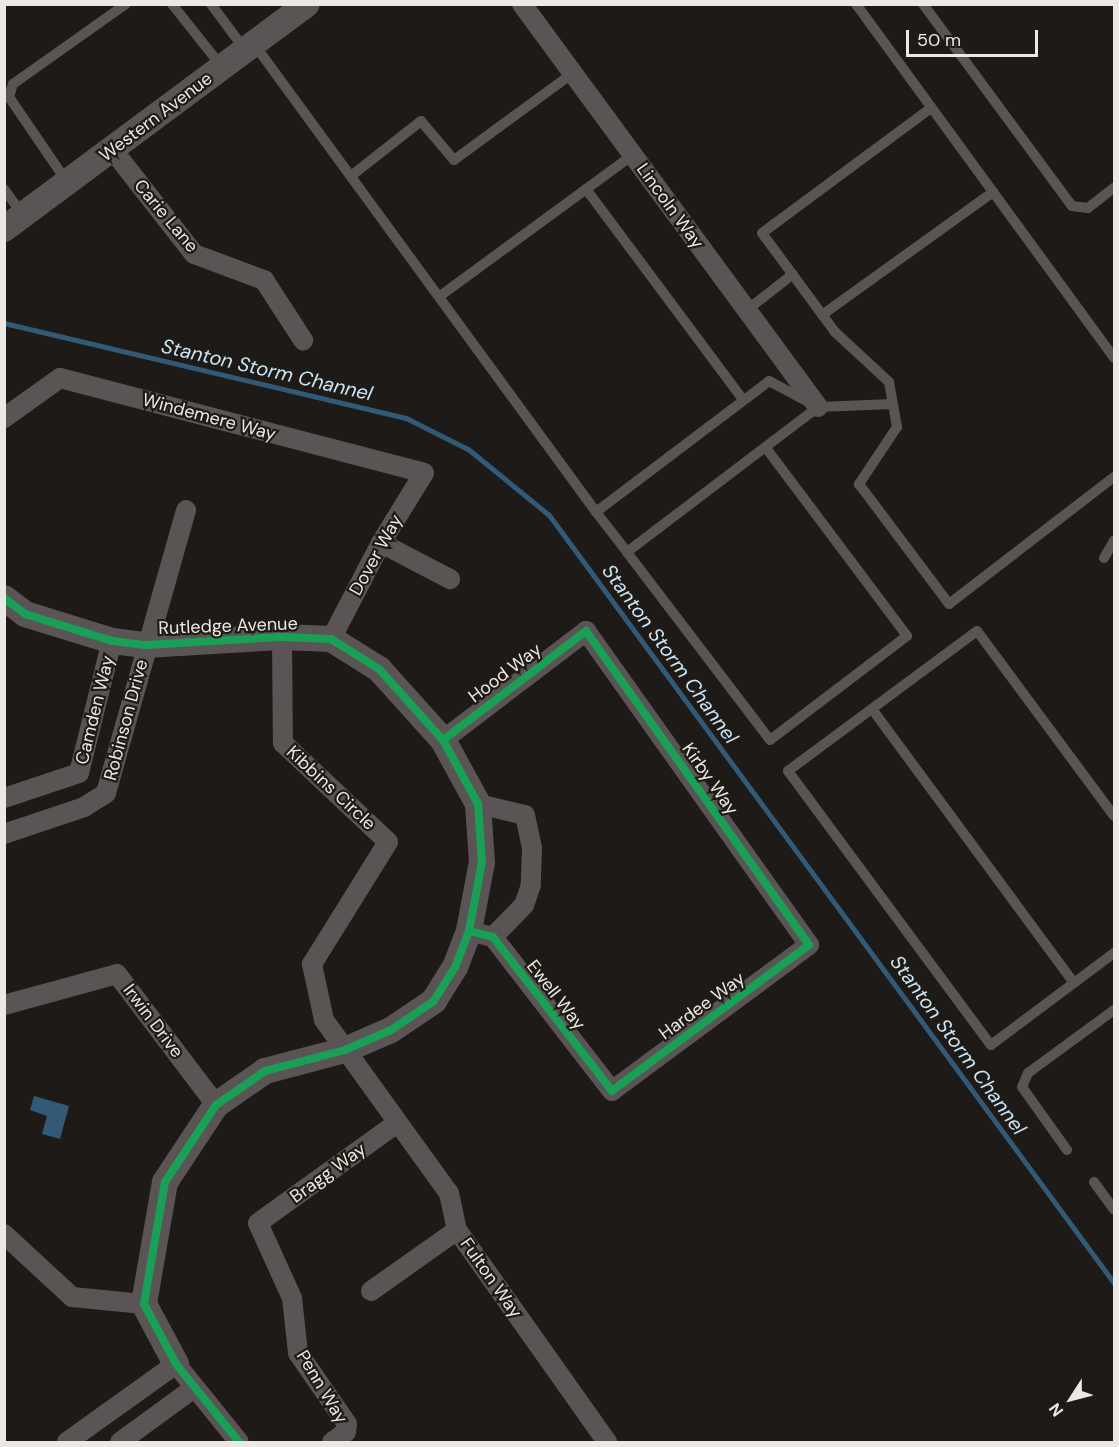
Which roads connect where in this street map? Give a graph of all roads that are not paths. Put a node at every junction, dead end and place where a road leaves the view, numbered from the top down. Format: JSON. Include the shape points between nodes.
{"nodes":[{"id":1,"x":126,"y":4,"type":"edge"},
{"id":2,"x":172,"y":4,"type":"edge"},
{"id":3,"x":211,"y":4,"type":"edge"},
{"id":4,"x":307,"y":4,"type":"edge"},
{"id":5,"x":522,"y":4,"type":"edge"},
{"id":6,"x":856,"y":4,"type":"edge"},
{"id":7,"x":923,"y":4,"type":"edge"},
{"id":8,"x":250,"y":47,"type":"junction"},
{"id":9,"x":222,"y":67,"type":"junction"},
{"id":10,"x":573,"y":73,"type":"junction"},
{"id":11,"x":931,"y":108,"type":"junction"},
{"id":12,"x":112,"y":149,"type":"junction"},
{"id":13,"x":633,"y":155,"type":"junction"},
{"id":14,"x":351,"y":176,"type":"junction"},
{"id":15,"x":67,"y":182,"type":"junction"},
{"id":16,"x":1114,"y":188,"type":"edge"},
{"id":17,"x":4,"y":189,"type":"edge"},
{"id":18,"x":586,"y":189,"type":"junction"},
{"id":19,"x":993,"y":192,"type":"junction"},
{"id":20,"x":14,"y":222,"type":"edge"},
{"id":21,"x":793,"y":274,"type":"junction"},
{"id":22,"x":440,"y":296,"type":"junction"},
{"id":23,"x":747,"y":310,"type":"junction"},
{"id":24,"x":822,"y":315,"type":"junction"},
{"id":25,"x":303,"y":340,"type":"dead end"},
{"id":26,"x":1114,"y":358,"type":"edge"},
{"id":27,"x":743,"y":400,"type":"junction"},
{"id":28,"x":893,"y":404,"type":"junction"},
{"id":29,"x":818,"y":407,"type":"junction"},
{"id":30,"x":4,"y":418,"type":"edge"},
{"id":31,"x":766,"y":448,"type":"junction"},
{"id":32,"x":424,"y":473,"type":"joint"},
{"id":33,"x":1114,"y":477,"type":"edge"},
{"id":34,"x":186,"y":510,"type":"dead end"},
{"id":35,"x":596,"y":512,"type":"junction"},
{"id":36,"x":1114,"y":541,"type":"edge"},
{"id":37,"x":381,"y":543,"type":"junction"},
{"id":38,"x":627,"y":552,"type":"junction"},
{"id":39,"x":1104,"y":558,"type":"dead end"},
{"id":40,"x":450,"y":579,"type":"dead end"},
{"id":41,"x":4,"y":598,"type":"edge"},
{"id":42,"x":586,"y":631,"type":"joint"},
{"id":43,"x":282,"y":637,"type":"junction"},
{"id":44,"x":331,"y":639,"type":"junction"},
{"id":45,"x":112,"y":641,"type":"junction"},
{"id":46,"x":146,"y":645,"type":"junction"},
{"id":47,"x":872,"y":709,"type":"junction"},
{"id":48,"x":442,"y":740,"type":"junction"},
{"id":49,"x":4,"y":798,"type":"edge"},
{"id":50,"x":478,"y":804,"type":"junction"},
{"id":51,"x":1114,"y":816,"type":"edge"},
{"id":52,"x":4,"y":834,"type":"edge"},
{"id":53,"x":481,"y":934,"type":"junction"},
{"id":54,"x":809,"y":945,"type":"joint"},
{"id":55,"x":1114,"y":953,"type":"edge"},
{"id":56,"x":1074,"y":983,"type":"junction"},
{"id":57,"x":4,"y":1005,"type":"edge"},
{"id":58,"x":1114,"y":1010,"type":"edge"},
{"id":59,"x":345,"y":1050,"type":"junction"},
{"id":60,"x":612,"y":1090,"type":"joint"},
{"id":61,"x":216,"y":1105,"type":"junction"},
{"id":62,"x":397,"y":1123,"type":"junction"},
{"id":63,"x":1067,"y":1150,"type":"dead end"},
{"id":64,"x":1094,"y":1182,"type":"dead end"},
{"id":65,"x":1114,"y":1210,"type":"edge"},
{"id":66,"x":258,"y":1223,"type":"joint"},
{"id":67,"x":457,"y":1230,"type":"junction"},
{"id":68,"x":4,"y":1234,"type":"edge"},
{"id":69,"x":371,"y":1291,"type":"dead end"},
{"id":70,"x":144,"y":1304,"type":"junction"},
{"id":71,"x":176,"y":1364,"type":"junction"},
{"id":72,"x":195,"y":1388,"type":"junction"},
{"id":73,"x":67,"y":1443,"type":"edge"},
{"id":74,"x":120,"y":1443,"type":"edge"},
{"id":75,"x":239,"y":1443,"type":"edge"},
{"id":76,"x":332,"y":1443,"type":"edge"},
{"id":77,"x":607,"y":1443,"type":"edge"}],
"edges":[{"from":1,"to":15,"type":"lane","via":[[13,84],[9,96]]},
{"from":2,"to":9,"type":"lane"},
{"from":3,"to":8,"type":"lane"},
{"from":4,"to":8,"type":"street","name":"Western Avenue"},
{"from":5,"to":10,"type":"street","name":"Lincoln Way"},
{"from":6,"to":11,"type":"lane"},
{"from":7,"to":16,"type":"lane","via":[[1072,207],[1088,208]]},
{"from":8,"to":9,"type":"street","name":"Western Avenue"},
{"from":8,"to":14,"type":"lane"},
{"from":9,"to":12,"type":"street","name":"Western Avenue"},
{"from":10,"to":13,"type":"street","name":"Lincoln Way"},
{"from":10,"to":14,"type":"lane","via":[[454,160],[421,121]]},
{"from":11,"to":19,"type":"lane"},
{"from":11,"to":21,"type":"lane","via":[[762,233]]},
{"from":12,"to":15,"type":"street","name":"Western Avenue"},
{"from":12,"to":25,"type":"street","name":"Carie Lane","via":[[194,254],[264,280]]},
{"from":13,"to":18,"type":"lane"},
{"from":13,"to":23,"type":"street","name":"Lincoln Way"},
{"from":14,"to":22,"type":"lane"},
{"from":15,"to":20,"type":"street","name":"Western Avenue"},
{"from":17,"to":20,"type":"lane"},
{"from":18,"to":22,"type":"lane"},
{"from":18,"to":27,"type":"lane"},
{"from":19,"to":24,"type":"lane"},
{"from":19,"to":26,"type":"lane"},
{"from":21,"to":23,"type":"lane"},
{"from":21,"to":24,"type":"lane"},
{"from":22,"to":35,"type":"lane"},
{"from":23,"to":29,"type":"street","name":"Lincoln Way"},
{"from":24,"to":28,"type":"lane","via":[[889,382]]},
{"from":27,"to":29,"type":"lane","via":[[769,381]]},
{"from":27,"to":35,"type":"lane"},
{"from":28,"to":29,"type":"lane"},
{"from":28,"to":33,"type":"lane","via":[[897,427],[859,484],[949,604]]},
{"from":29,"to":31,"type":"lane"},
{"from":30,"to":32,"type":"street","name":"Windemere Way","via":[[60,378]]},
{"from":31,"to":38,"type":"lane"},
{"from":31,"to":38,"type":"lane","via":[[907,636],[770,740]]},
{"from":32,"to":37,"type":"street","name":"Dover Way"},
{"from":34,"to":46,"type":"street","name":"Robinson Drive"},
{"from":35,"to":38,"type":"lane"},
{"from":36,"to":39,"type":"lane"},
{"from":37,"to":40,"type":"street"},
{"from":37,"to":44,"type":"street","name":"Dover Way"},
{"from":41,"to":45,"type":"street","name":"Rutledge Avenue","via":[[25,614]]},
{"from":42,"to":48,"type":"street","name":"Hood Way"},
{"from":42,"to":54,"type":"street","name":"Kirby Way"},
{"from":43,"to":44,"type":"street","name":"Rutledge Avenue"},
{"from":43,"to":46,"type":"street","name":"Rutledge Avenue"},
{"from":43,"to":59,"type":"street","name":"Kibbins Circle","via":[[283,743],[388,842],[312,964],[324,1020]]},
{"from":44,"to":48,"type":"street","name":"Rutledge Avenue","via":[[379,669]]},
{"from":45,"to":46,"type":"street","name":"Rutledge Avenue"},
{"from":45,"to":49,"type":"street","name":"Camden Way","via":[[80,773]]},
{"from":46,"to":52,"type":"street","name":"Robinson Drive","via":[[106,793],[84,807]]},
{"from":47,"to":51,"type":"lane","via":[[977,631]]},
{"from":47,"to":56,"type":"lane"},
{"from":47,"to":56,"type":"lane","via":[[788,771],[991,1045]]},
{"from":48,"to":50,"type":"street","name":"Rutledge Avenue"},
{"from":50,"to":53,"type":"street","name":"Rutledge Avenue"},
{"from":50,"to":53,"type":"street","via":[[525,815],[532,848],[531,885],[524,905]]},
{"from":53,"to":59,"type":"street","name":"Rutledge Avenue","via":[[434,1001],[391,1030]]},
{"from":53,"to":60,"type":"street","name":"Ewell Way"},
{"from":54,"to":60,"type":"street","name":"Hardee Way"},
{"from":55,"to":56,"type":"lane"},
{"from":57,"to":61,"type":"street","name":"Irwin Drive","via":[[117,974]]},
{"from":58,"to":63,"type":"lane","via":[[1028,1073],[1022,1087]]},
{"from":59,"to":61,"type":"street","name":"Rutledge Avenue","via":[[265,1071]]},
{"from":59,"to":62,"type":"street","name":"Fulton Way"},
{"from":61,"to":70,"type":"street","name":"Rutledge Avenue","via":[[165,1182]]},
{"from":62,"to":66,"type":"street","name":"Bragg Way"},
{"from":62,"to":67,"type":"street","name":"Fulton Way","via":[[449,1193]]},
{"from":64,"to":65,"type":"lane"},
{"from":66,"to":76,"type":"street","name":"Penn Way","via":[[292,1298],[298,1353],[347,1424],[346,1432]]},
{"from":67,"to":69,"type":"street"},
{"from":67,"to":77,"type":"street","name":"Fulton Way"},
{"from":68,"to":70,"type":"street","via":[[72,1297]]},
{"from":70,"to":71,"type":"street"},
{"from":71,"to":72,"type":"street"},
{"from":71,"to":73,"type":"street"},
{"from":72,"to":74,"type":"street"},
{"from":72,"to":75,"type":"street"}]}
